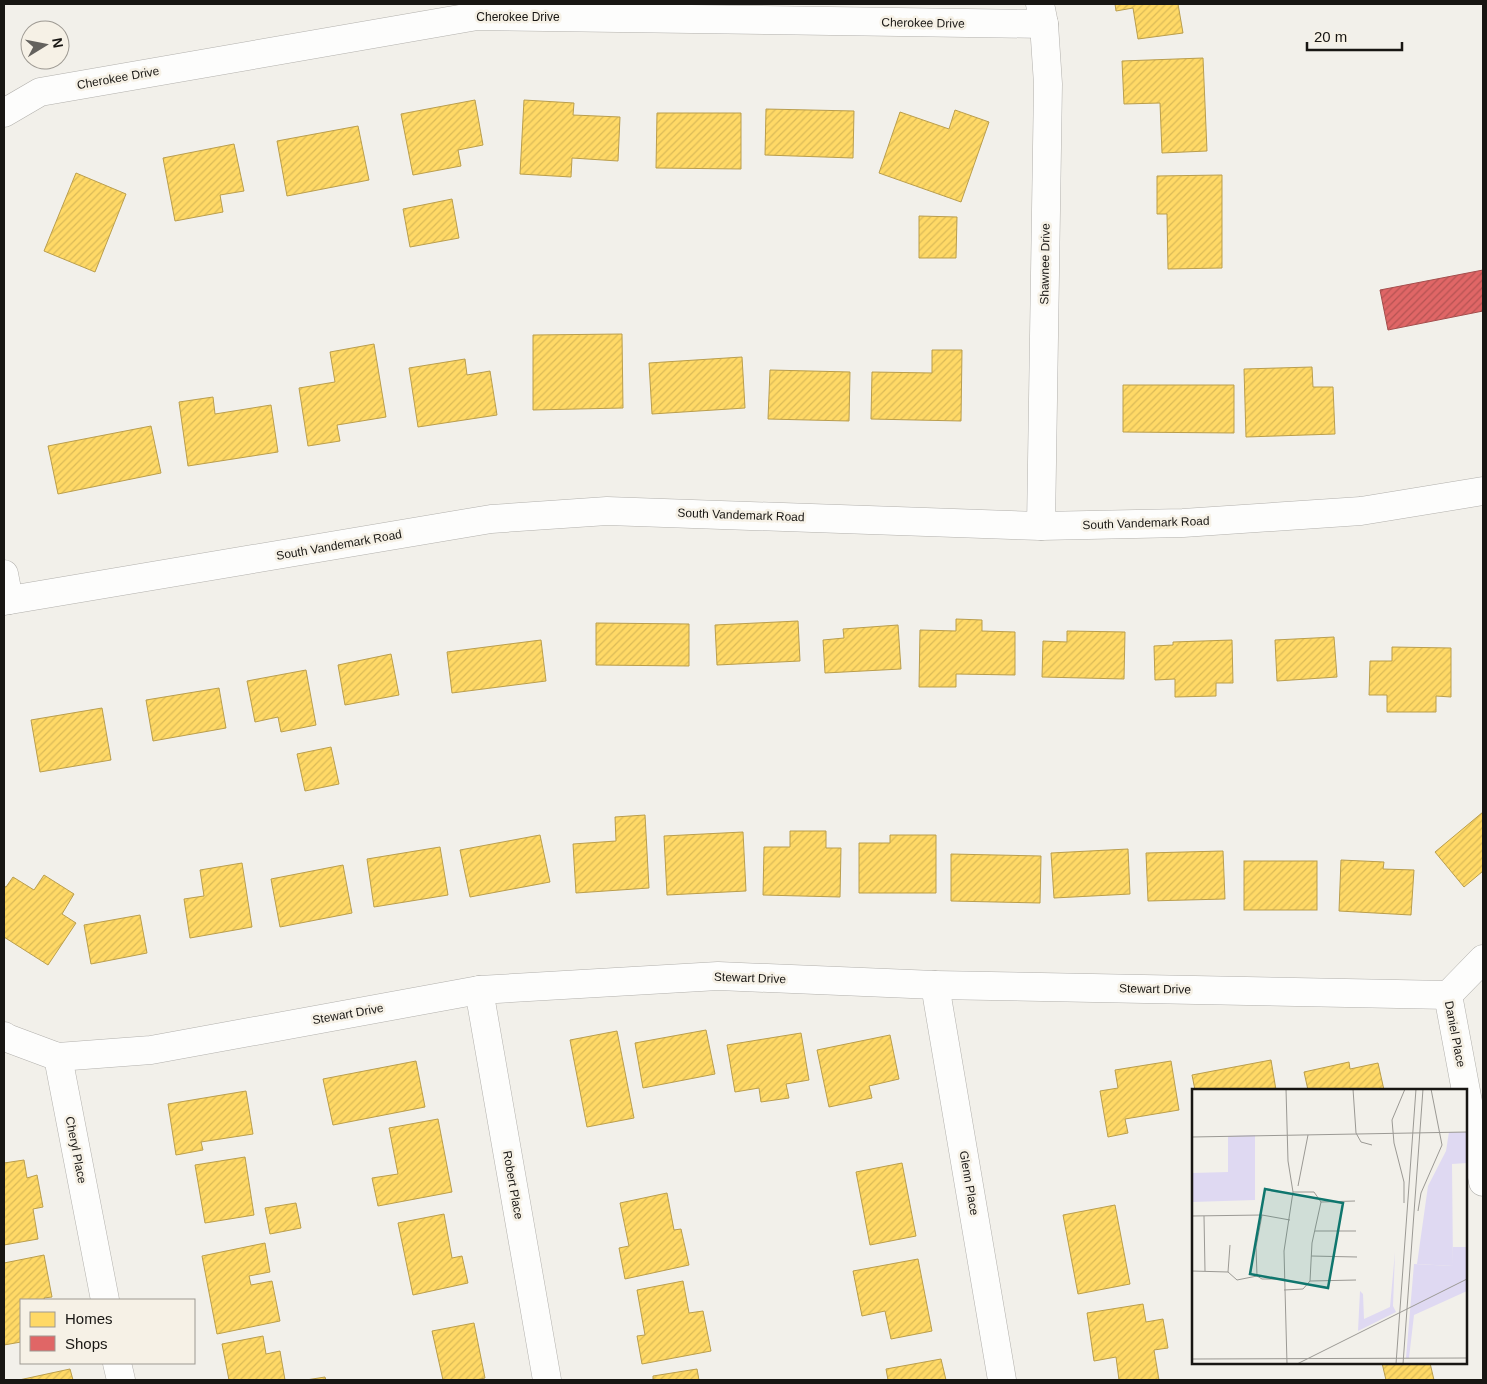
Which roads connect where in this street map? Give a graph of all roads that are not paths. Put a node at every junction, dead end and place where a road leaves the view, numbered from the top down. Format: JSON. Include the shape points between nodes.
{"nodes":[{"id":1,"x":1042,"y":14,"type":"edge"},
{"id":2,"x":4,"y":113,"type":"edge"},
{"id":3,"x":1483,"y":491,"type":"edge"},
{"id":4,"x":1041,"y":526,"type":"junction"},
{"id":5,"x":4,"y":574,"type":"edge"},
{"id":6,"x":6,"y":601,"type":"edge"},
{"id":7,"x":1483,"y":959,"type":"edge"},
{"id":8,"x":935,"y":985,"type":"junction"},
{"id":9,"x":479,"y":990,"type":"junction"},
{"id":10,"x":1448,"y":994,"type":"junction"},
{"id":11,"x":4,"y":1036,"type":"edge"},
{"id":12,"x":58,"y":1057,"type":"junction"},
{"id":13,"x":1466,"y":1089,"type":"edge"},
{"id":14,"x":1467,"y":1096,"type":"edge"},
{"id":15,"x":1483,"y":1182,"type":"edge"},
{"id":16,"x":105,"y":1299,"type":"edge"},
{"id":17,"x":117,"y":1364,"type":"edge"},
{"id":18,"x":121,"y":1380,"type":"edge"},
{"id":19,"x":547,"y":1380,"type":"edge"},
{"id":20,"x":1002,"y":1380,"type":"edge"}],
"edges":[{"from":1,"to":2,"type":"street","name":"Cherokee Drive","via":[[477,16],[40,92]]},
{"from":1,"to":4,"type":"street","name":"Shawnee Drive","via":[[1048,84]]},
{"from":3,"to":4,"type":"street","name":"South Vandemark Road","via":[[1361,511],[1183,523]]},
{"from":4,"to":6,"type":"street","name":"South Vandemark Road","via":[[607,511],[491,519]]},
{"from":5,"to":6,"type":"street"},
{"from":7,"to":10,"type":"street","name":"Daniel Place"},
{"from":8,"to":9,"type":"street","name":"Stewart Drive","via":[[718,976]]},
{"from":8,"to":10,"type":"street","name":"Stewart Drive"},
{"from":8,"to":20,"type":"street","name":"Glenn Place"},
{"from":9,"to":12,"type":"street","name":"Stewart Drive","via":[[151,1050]]},
{"from":9,"to":19,"type":"street","name":"Robert Place"},
{"from":10,"to":13,"type":"street","name":"Daniel Place"},
{"from":11,"to":12,"type":"street"},
{"from":12,"to":16,"type":"street","name":"Cheryl Place"},
{"from":14,"to":15,"type":"street","name":"Daniel Place"},
{"from":17,"to":18,"type":"street"}]}
